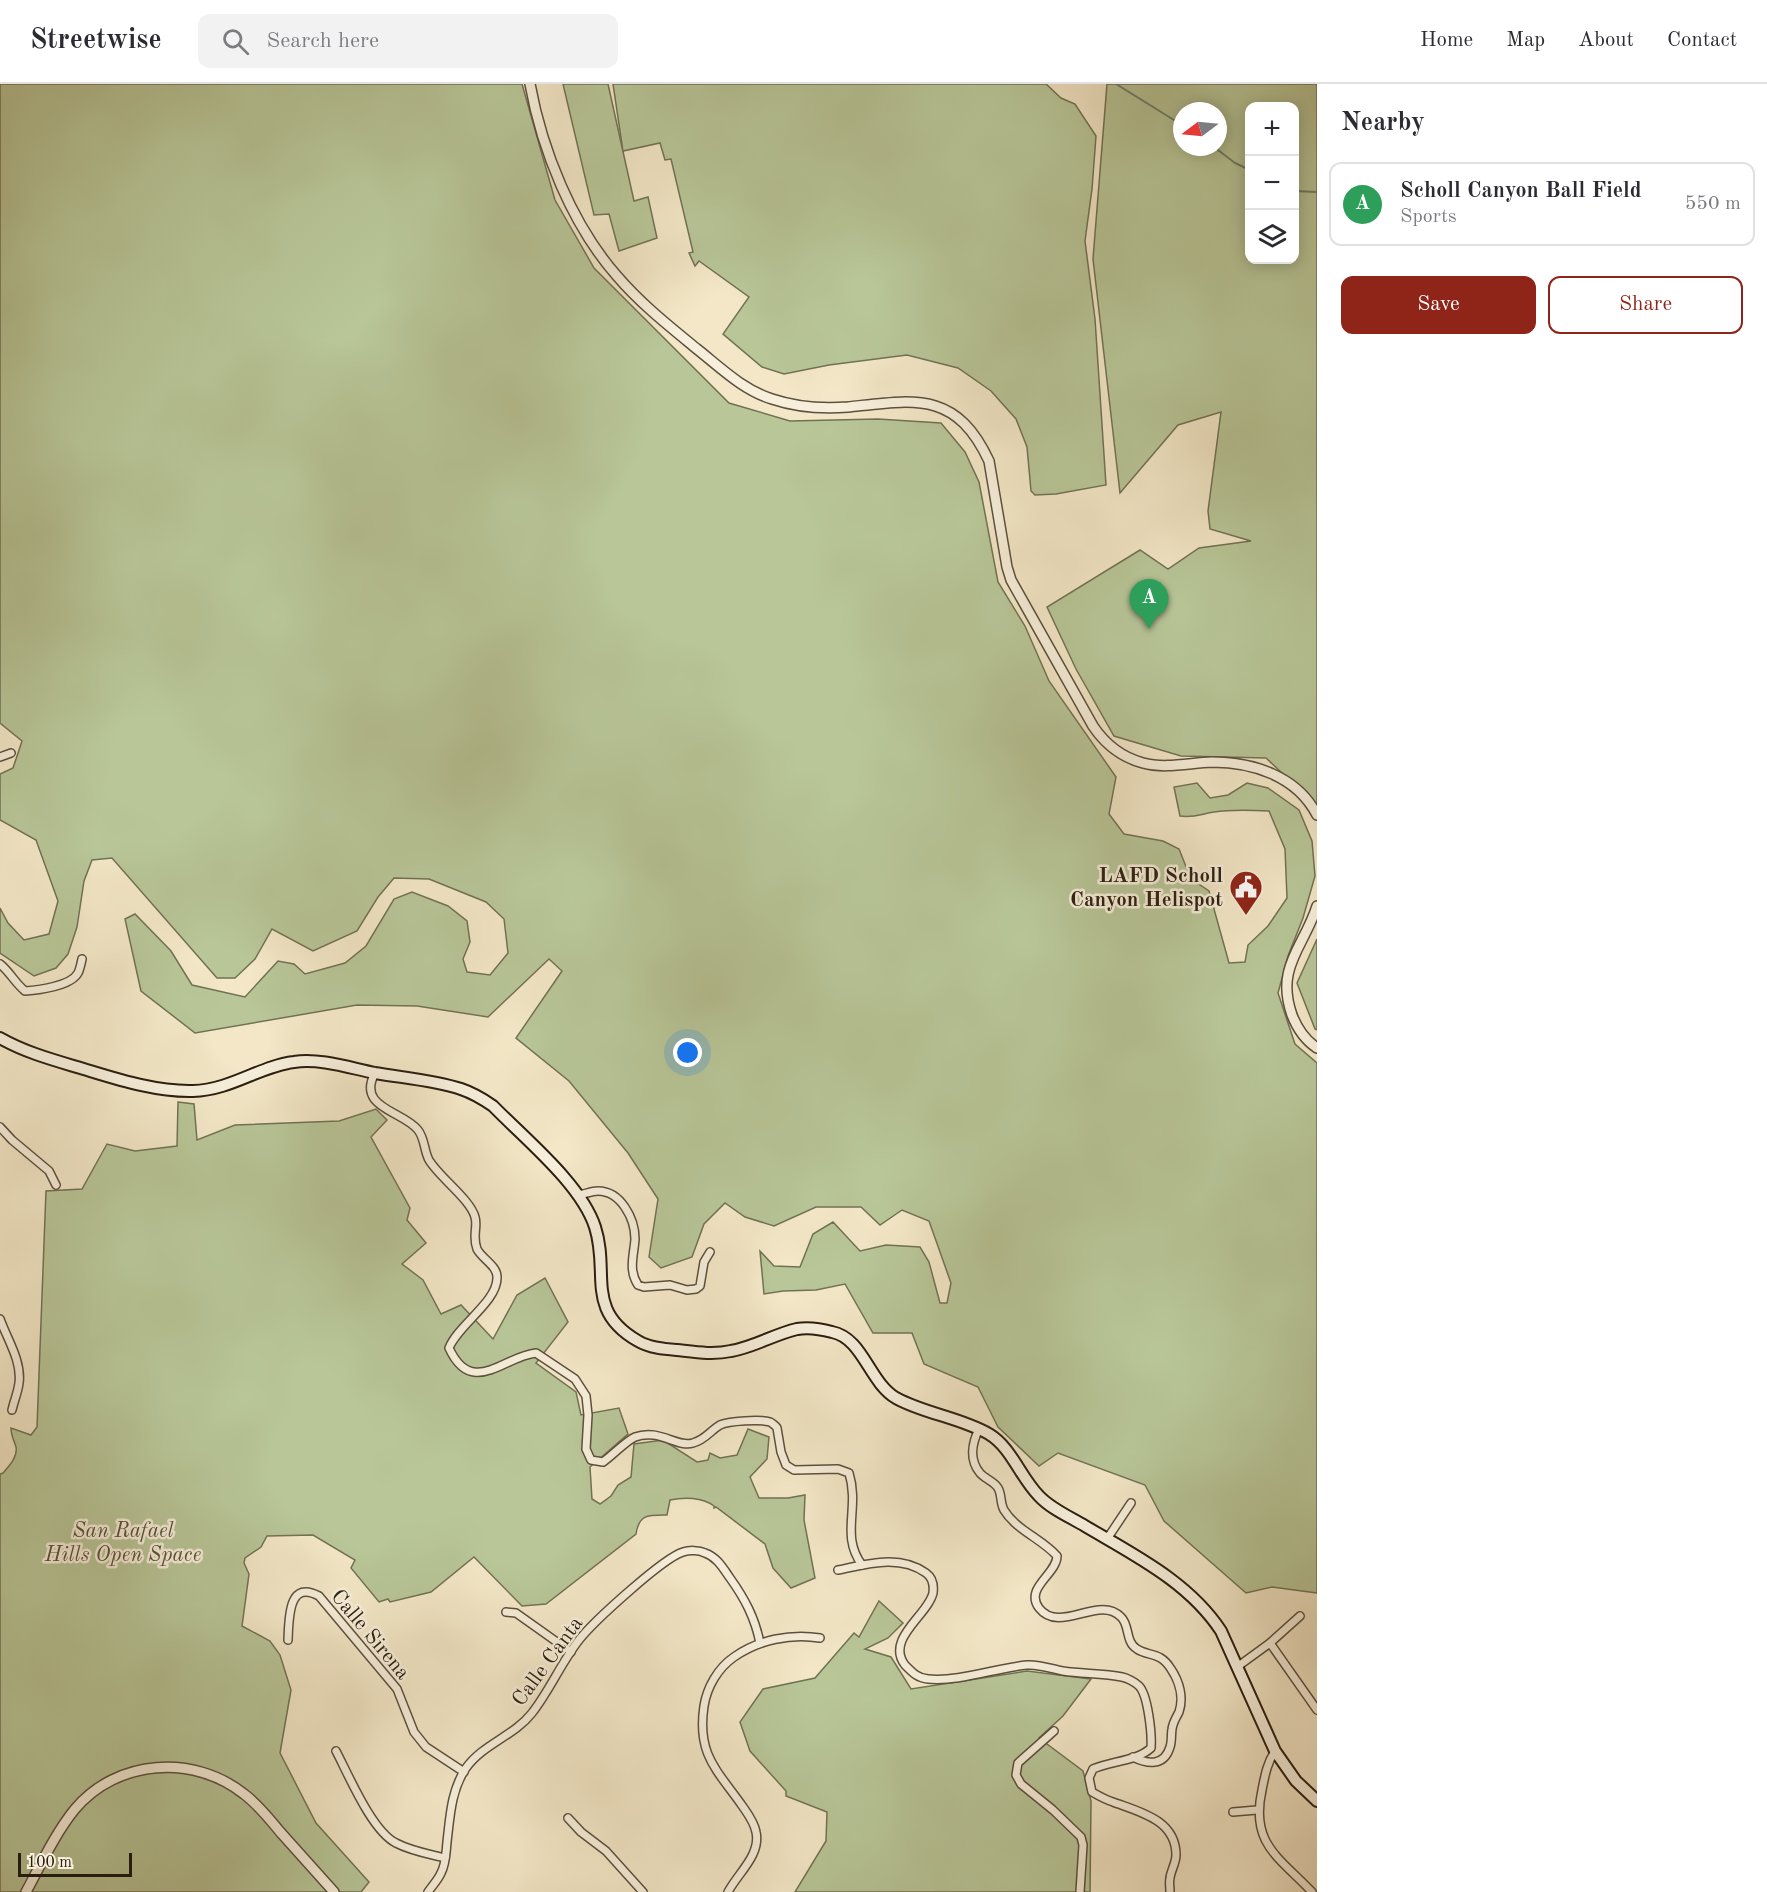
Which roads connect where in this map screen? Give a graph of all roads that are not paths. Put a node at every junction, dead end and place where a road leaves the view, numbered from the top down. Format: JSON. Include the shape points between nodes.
{"nodes":[{"id":1,"x":530,"y":84,"type":"edge"},
{"id":2,"x":11,"y":753,"type":"dead end"},
{"id":3,"x":0,"y":757,"type":"edge"},
{"id":4,"x":1317,"y":815,"type":"edge"},
{"id":5,"x":1317,"y":906,"type":"edge"},
{"id":6,"x":82,"y":959,"type":"dead end"},
{"id":7,"x":0,"y":964,"type":"edge"},
{"id":8,"x":0,"y":1038,"type":"edge"},
{"id":9,"x":1317,"y":1048,"type":"edge"},
{"id":10,"x":375,"y":1073,"type":"junction"},
{"id":11,"x":0,"y":1126,"type":"edge"},
{"id":12,"x":56,"y":1185,"type":"dead end"},
{"id":13,"x":579,"y":1195,"type":"junction"},
{"id":14,"x":710,"y":1252,"type":"dead end"},
{"id":15,"x":0,"y":1319,"type":"edge"},
{"id":16,"x":12,"y":1410,"type":"dead end"},
{"id":17,"x":979,"y":1429,"type":"junction"},
{"id":18,"x":1131,"y":1503,"type":"dead end"},
{"id":19,"x":1107,"y":1539,"type":"junction"},
{"id":20,"x":862,"y":1565,"type":"junction"},
{"id":21,"x":838,"y":1570,"type":"dead end"},
{"id":22,"x":506,"y":1612,"type":"dead end"},
{"id":23,"x":1300,"y":1616,"type":"dead end"},
{"id":24,"x":820,"y":1638,"type":"dead end"},
{"id":25,"x":288,"y":1640,"type":"dead end"},
{"id":26,"x":760,"y":1643,"type":"junction"},
{"id":27,"x":1270,"y":1643,"type":"junction"},
{"id":28,"x":571,"y":1652,"type":"junction"},
{"id":29,"x":1237,"y":1667,"type":"junction"},
{"id":30,"x":1317,"y":1710,"type":"edge"},
{"id":31,"x":1054,"y":1731,"type":"dead end"},
{"id":32,"x":336,"y":1751,"type":"dead end"},
{"id":33,"x":1275,"y":1751,"type":"junction"},
{"id":34,"x":1132,"y":1757,"type":"junction"},
{"id":35,"x":464,"y":1772,"type":"junction"},
{"id":36,"x":1317,"y":1801,"type":"edge"},
{"id":37,"x":1257,"y":1810,"type":"junction"},
{"id":38,"x":1233,"y":1812,"type":"dead end"},
{"id":39,"x":568,"y":1818,"type":"dead end"},
{"id":40,"x":446,"y":1858,"type":"junction"},
{"id":41,"x":26,"y":1892,"type":"edge"},
{"id":42,"x":334,"y":1892,"type":"edge"},
{"id":43,"x":428,"y":1892,"type":"edge"},
{"id":44,"x":643,"y":1892,"type":"edge"},
{"id":45,"x":728,"y":1892,"type":"edge"},
{"id":46,"x":1080,"y":1892,"type":"edge"},
{"id":47,"x":1170,"y":1892,"type":"edge"},
{"id":48,"x":1312,"y":1892,"type":"edge"}],
"edges":[{"from":1,"to":4,"type":"street","via":[[556,174],[594,245],[640,300],[738,382],[774,400],[815,408],[930,403],[958,417],[972,430],[989,461],[1011,580],[1103,740],[1129,758],[1159,766],[1228,763],[1261,769],[1291,783],[1303,793]]},
{"from":2,"to":3,"type":"street"},
{"from":5,"to":9,"type":"street","via":[[1293,953],[1286,985],[1295,1023]]},
{"from":6,"to":7,"type":"street","via":[[78,974],[70,982],[25,991]]},
{"from":8,"to":10,"type":"main road","via":[[21,1050],[95,1073],[151,1087],[193,1091],[217,1088],[295,1061]]},
{"from":10,"to":13,"type":"main road","via":[[478,1096],[493,1106]]},
{"from":10,"to":20,"type":"street","via":[[371,1093],[375,1101],[418,1129],[429,1159],[475,1218],[473,1235],[477,1249],[498,1275],[481,1309],[453,1338],[449,1348],[455,1360],[478,1372],[494,1370],[525,1354],[536,1353],[575,1379],[586,1396],[586,1449],[591,1460],[603,1462],[633,1438],[644,1435],[691,1444],[721,1425],[770,1422],[777,1428],[786,1465],[794,1470],[838,1469],[849,1473],[853,1488],[850,1538]]},
{"from":11,"to":12,"type":"street","via":[[49,1171]]},
{"from":13,"to":14,"type":"street","via":[[600,1191],[619,1198],[625,1207],[635,1236],[632,1269],[638,1285],[696,1288],[700,1286]]},
{"from":13,"to":17,"type":"main road","via":[[596,1230],[602,1299],[622,1330],[640,1342],[657,1348],[716,1354],[799,1329],[837,1332],[858,1350],[888,1393]]},
{"from":15,"to":16,"type":"street","via":[[19,1369]]},
{"from":17,"to":19,"type":"main road","via":[[996,1439],[1039,1497]]},
{"from":17,"to":34,"type":"street","via":[[973,1449],[976,1467],[998,1488],[1003,1509],[1011,1518],[1057,1556],[1057,1562],[1038,1587],[1039,1608],[1059,1618],[1101,1609],[1113,1611],[1122,1617],[1137,1650],[1157,1654],[1171,1667],[1181,1690],[1181,1701],[1167,1753],[1147,1764]]},
{"from":18,"to":19,"type":"street"},
{"from":19,"to":29,"type":"main road","via":[[1196,1599],[1221,1631]]},
{"from":20,"to":21,"type":"street"},
{"from":20,"to":34,"type":"street","via":[[895,1562],[916,1566],[930,1576],[932,1596],[905,1633],[900,1647],[903,1661],[913,1674],[926,1679],[951,1678],[1030,1665],[1125,1678],[1139,1686],[1152,1732],[1151,1748]]},
{"from":22,"to":28,"type":"street","via":[[516,1613]]},
{"from":23,"to":27,"type":"street"},
{"from":24,"to":26,"type":"street","via":[[803,1635]]},
{"from":25,"to":35,"type":"street","name":"Calle Sirena","via":[[295,1598],[309,1591],[320,1596],[397,1689],[414,1731],[426,1747]]},
{"from":26,"to":28,"type":"street","name":"Calle Canta","via":[[746,1601],[716,1558],[689,1551],[681,1552],[651,1573],[597,1620]]},
{"from":26,"to":45,"type":"street","via":[[724,1664],[705,1697],[701,1725],[709,1758],[756,1831],[753,1855]]},
{"from":27,"to":29,"type":"street"},
{"from":27,"to":30,"type":"street"},
{"from":28,"to":35,"type":"street","name":"Calle Canta","via":[[532,1714],[477,1756]]},
{"from":29,"to":33,"type":"main road"},
{"from":31,"to":46,"type":"street","via":[[1018,1763],[1016,1775],[1021,1784],[1081,1837]]},
{"from":32,"to":40,"type":"street","via":[[385,1835],[396,1843]]},
{"from":33,"to":36,"type":"main road","via":[[1296,1781]]},
{"from":33,"to":37,"type":"street","via":[[1267,1764]]},
{"from":34,"to":47,"type":"street","via":[[1093,1769],[1089,1778],[1092,1792],[1164,1826],[1175,1844]]},
{"from":35,"to":40,"type":"street","name":"Calle Canta","via":[[451,1806]]},
{"from":37,"to":38,"type":"street"},
{"from":37,"to":48,"type":"street","via":[[1271,1851]]},
{"from":39,"to":44,"type":"street","via":[[606,1851]]},
{"from":40,"to":43,"type":"street","name":"Calle Canta"},
{"from":41,"to":42,"type":"street","via":[[66,1821],[86,1799],[101,1786],[134,1771],[166,1767],[197,1770],[242,1792]]}]}
